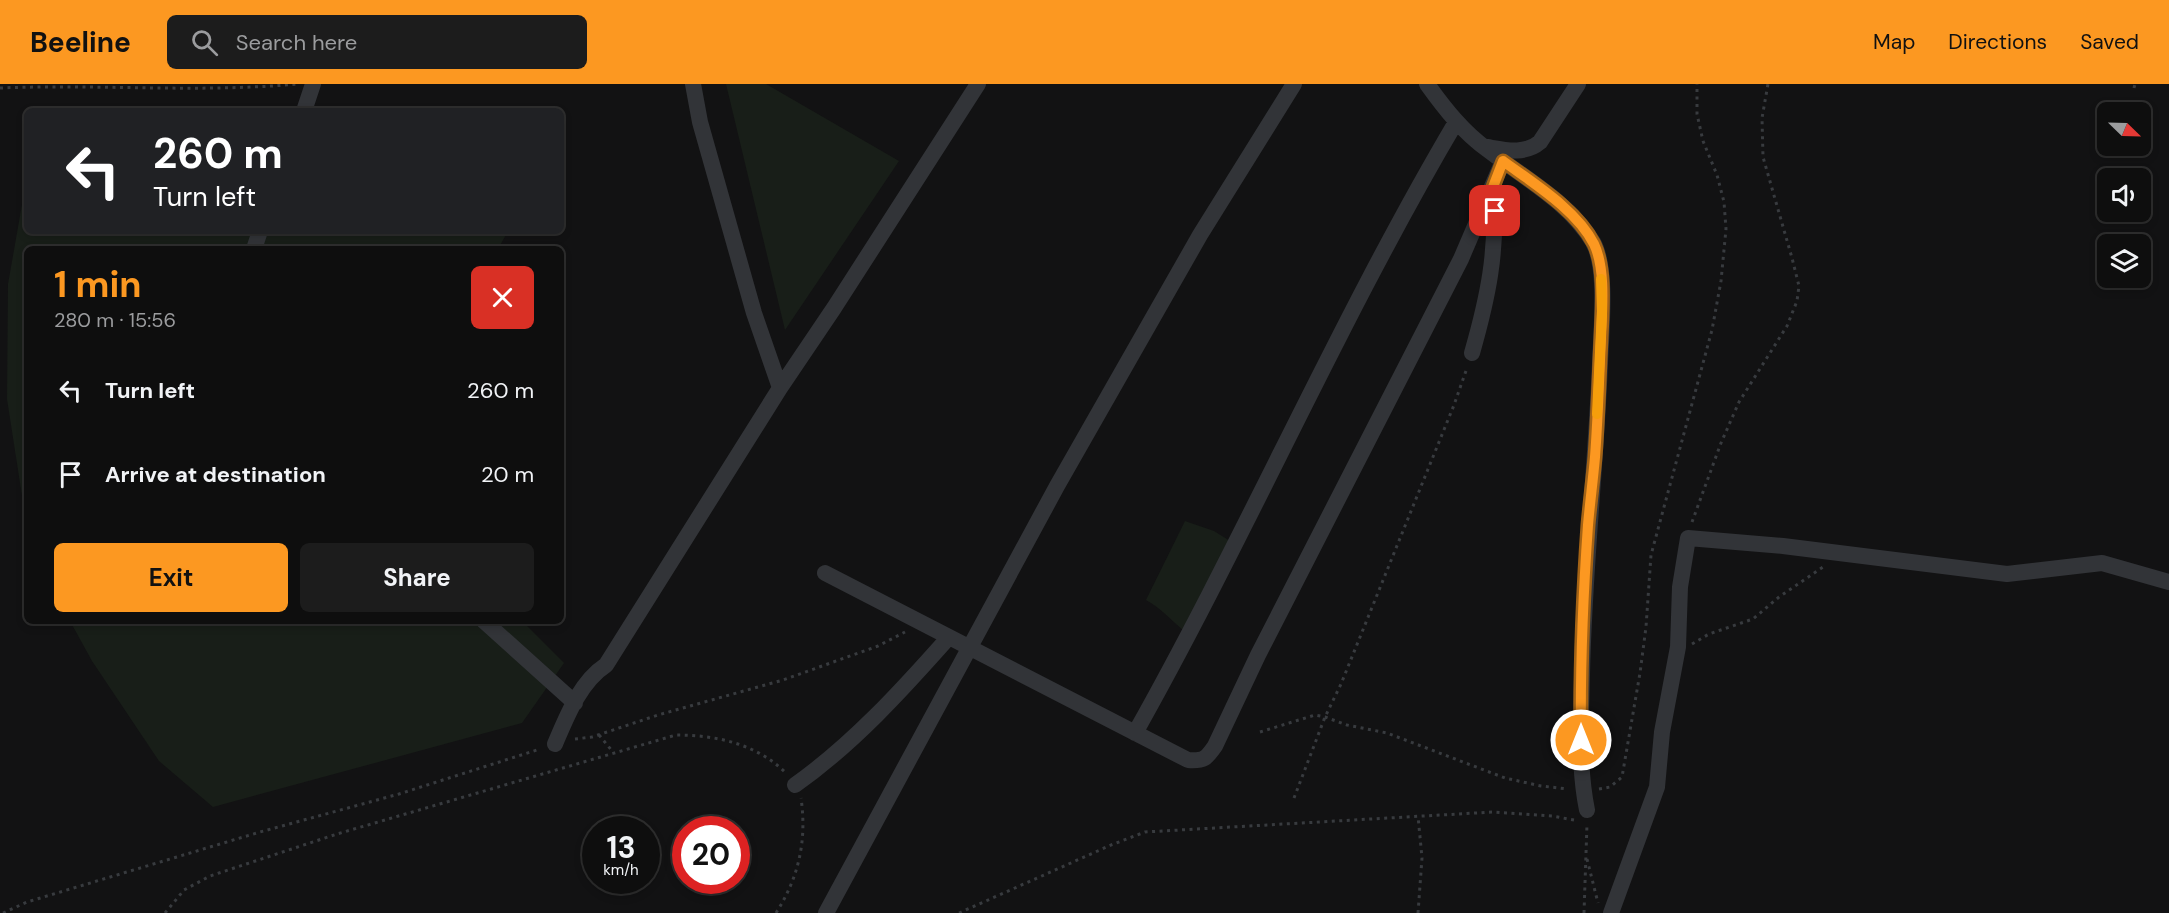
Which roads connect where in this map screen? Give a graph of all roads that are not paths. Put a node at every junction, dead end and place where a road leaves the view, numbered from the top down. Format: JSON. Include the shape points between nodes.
{"nodes":[{"id":1,"x":313,"y":84,"type":"edge"},
{"id":2,"x":693,"y":84,"type":"edge"},
{"id":3,"x":978,"y":84,"type":"edge"},
{"id":4,"x":1294,"y":84,"type":"edge"},
{"id":5,"x":1427,"y":84,"type":"edge"},
{"id":6,"x":1578,"y":84,"type":"edge"},
{"id":7,"x":305,"y":108,"type":"edge"},
{"id":8,"x":1456,"y":122,"type":"junction"},
{"id":9,"x":1483,"y":146,"type":"junction"},
{"id":10,"x":1503,"y":161,"type":"junction"},
{"id":11,"x":1493,"y":187,"type":"junction"},
{"id":12,"x":1472,"y":353,"type":"road end"},
{"id":13,"x":780,"y":388,"type":"junction"},
{"id":14,"x":825,"y":573,"type":"dead end"},
{"id":15,"x":2169,"y":582,"type":"edge"},
{"id":16,"x":487,"y":624,"type":"edge"},
{"id":17,"x":949,"y":637,"type":"junction"},
{"id":18,"x":970,"y":648,"type":"junction"},
{"id":19,"x":575,"y":703,"type":"junction"},
{"id":20,"x":1135,"y":733,"type":"junction"},
{"id":21,"x":555,"y":744,"type":"road end"},
{"id":22,"x":795,"y":785,"type":"road end"},
{"id":23,"x":1587,"y":818,"type":"road end"},
{"id":24,"x":826,"y":913,"type":"edge"},
{"id":25,"x":1611,"y":913,"type":"edge"}],
"edges":[{"from":1,"to":7,"type":"street"},
{"from":2,"to":13,"type":"street","via":[[700,122],[754,313]]},
{"from":3,"to":13,"type":"street"},
{"from":4,"to":18,"type":"street","via":[[1200,235]]},
{"from":5,"to":8,"type":"street"},
{"from":6,"to":9,"type":"street","via":[[1535,147],[1509,151]]},
{"from":8,"to":9,"type":"street"},
{"from":8,"to":20,"type":"street"},
{"from":9,"to":10,"type":"street"},
{"from":10,"to":11,"type":"street"},
{"from":10,"to":23,"type":"street","via":[[1553,198],[1580,224],[1594,244],[1600,267],[1599,390],[1582,638],[1582,761]]},
{"from":11,"to":12,"type":"street","via":[[1495,231],[1490,288]]},
{"from":11,"to":20,"type":"street","via":[[1461,259],[1215,746],[1207,758],[1188,760]]},
{"from":13,"to":19,"type":"street","via":[[606,665],[595,673]]},
{"from":14,"to":17,"type":"street"},
{"from":15,"to":25,"type":"street","via":[[2102,563],[2007,574],[1688,538],[1680,587],[1678,647],[1662,732],[1657,786]]},
{"from":16,"to":19,"type":"street"},
{"from":17,"to":18,"type":"street"},
{"from":17,"to":22,"type":"street","via":[[872,721]]},
{"from":18,"to":20,"type":"street"},
{"from":18,"to":24,"type":"street"},
{"from":19,"to":21,"type":"street"}]}
